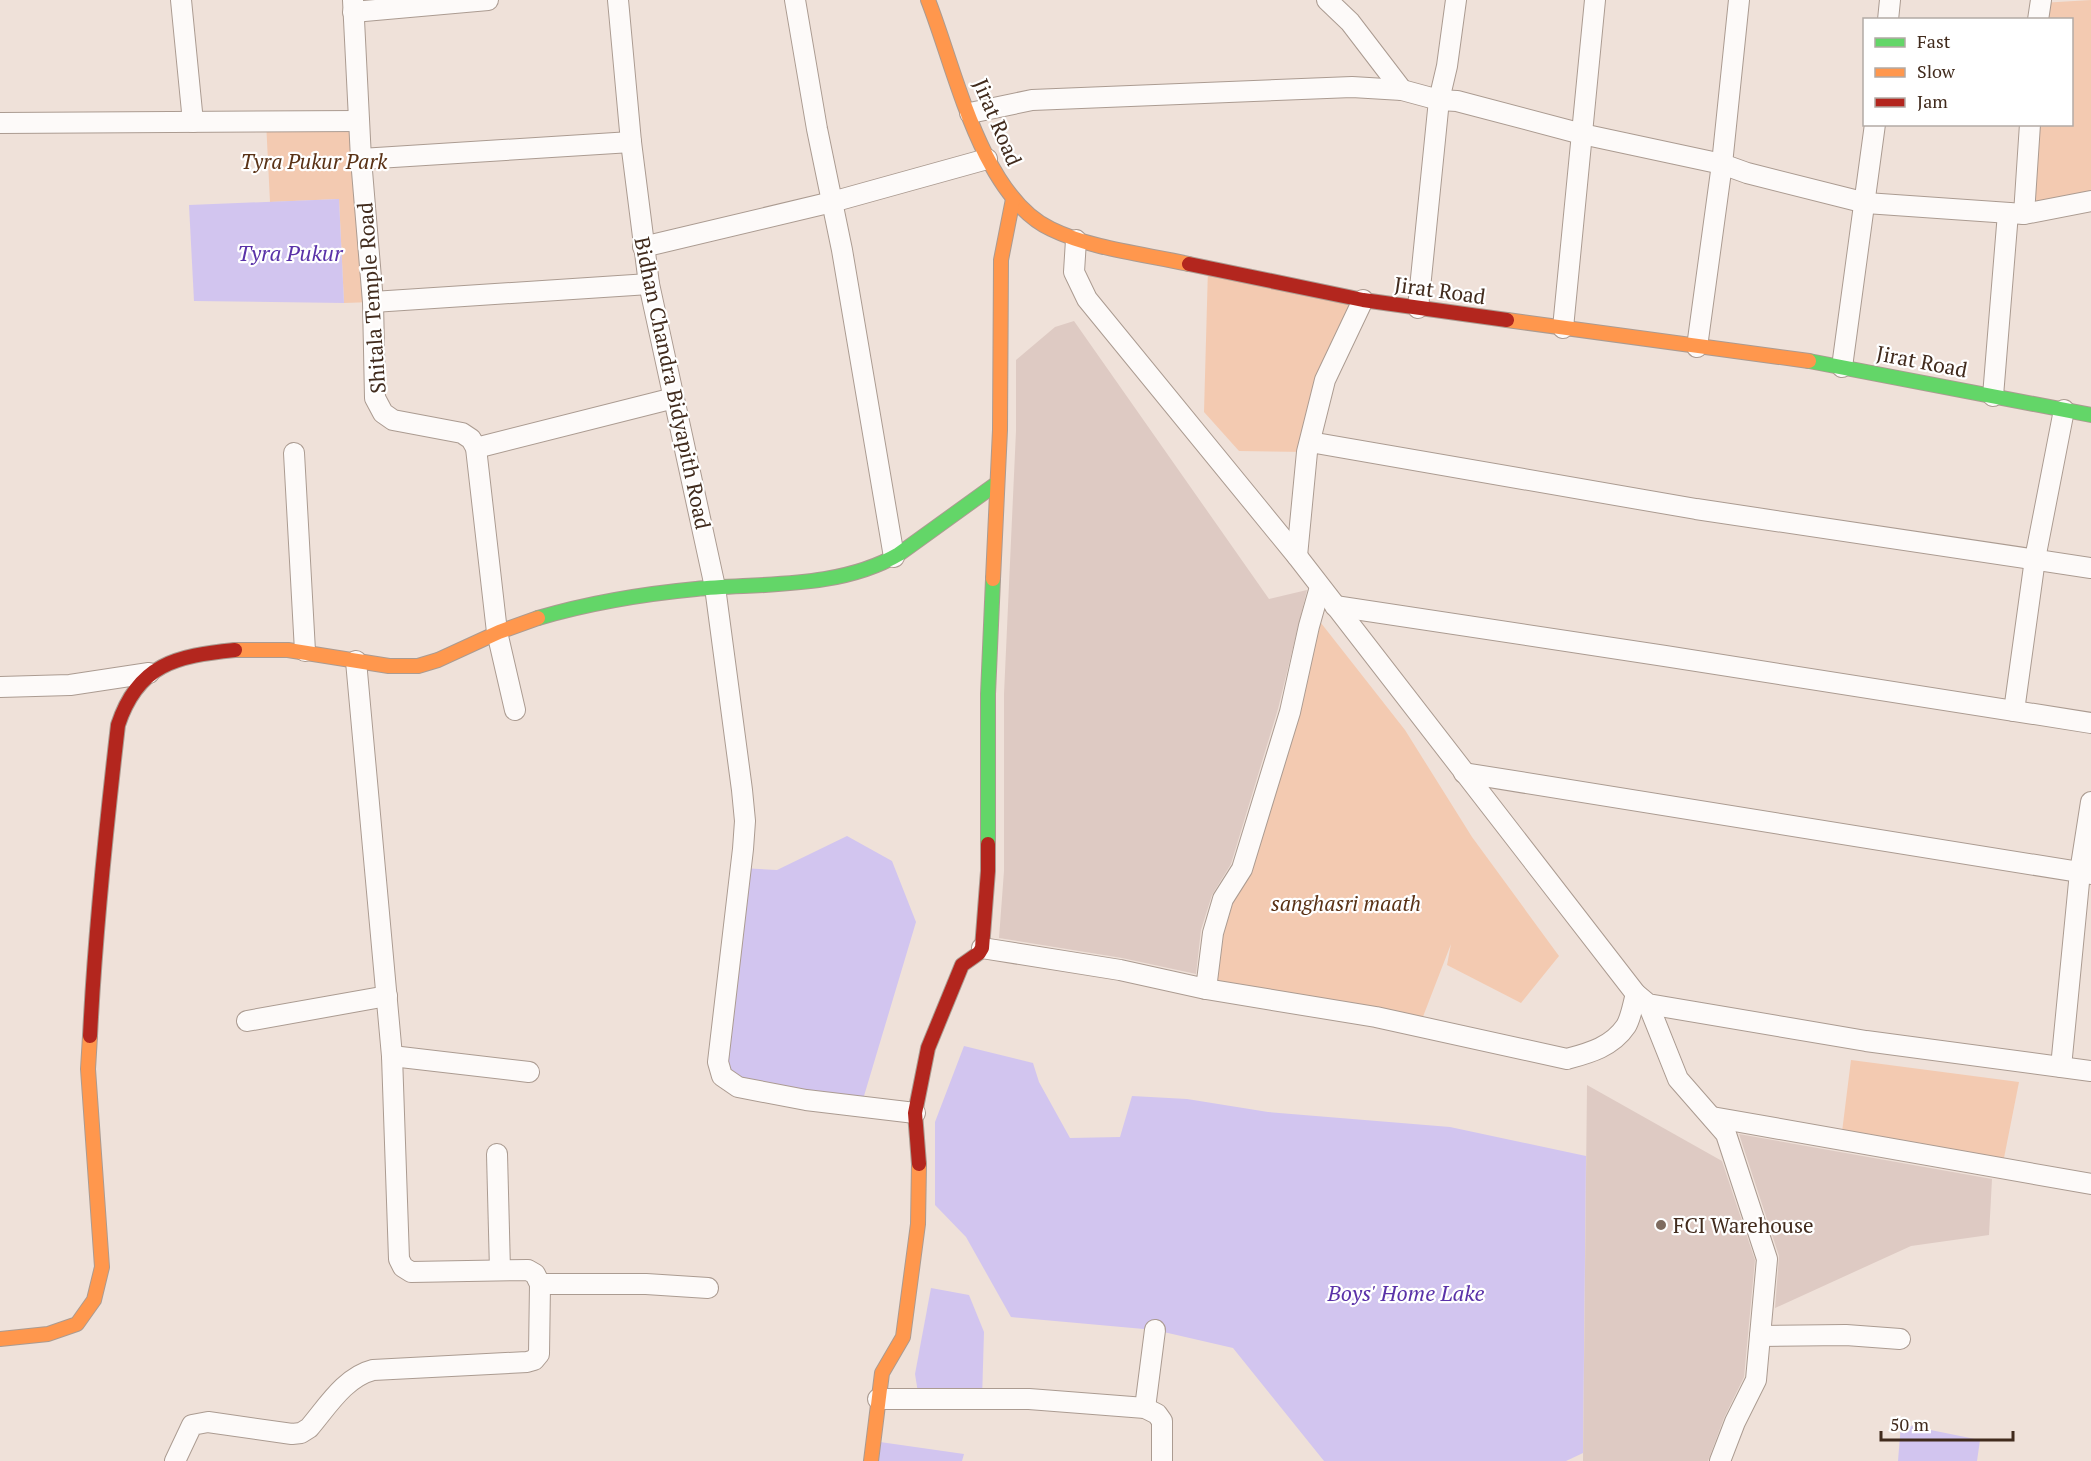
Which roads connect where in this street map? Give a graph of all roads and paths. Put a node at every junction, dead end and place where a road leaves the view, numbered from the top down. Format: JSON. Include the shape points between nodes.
{"nodes":[{"id":1,"x":181,"y":0,"type":"edge"},
{"id":2,"x":488,"y":0,"type":"edge"},
{"id":3,"x":618,"y":0,"type":"edge"},
{"id":4,"x":795,"y":0,"type":"edge"},
{"id":5,"x":928,"y":0,"type":"edge"},
{"id":6,"x":1327,"y":0,"type":"edge"},
{"id":7,"x":1456,"y":0,"type":"edge"},
{"id":8,"x":1595,"y":0,"type":"edge"},
{"id":9,"x":1739,"y":0,"type":"edge"},
{"id":10,"x":1890,"y":0,"type":"edge"},
{"id":11,"x":2041,"y":0,"type":"edge"},
{"id":12,"x":353,"y":6,"type":"edge"},
{"id":13,"x":1888,"y":18,"type":"edge"},
{"id":14,"x":2038,"y":18,"type":"edge"},
{"id":15,"x":1402,"y":90,"type":"junction"},
{"id":16,"x":1438,"y":100,"type":"junction"},
{"id":17,"x":970,"y":113,"type":"junction"},
{"id":18,"x":359,"y":121,"type":"junction"},
{"id":19,"x":193,"y":122,"type":"junction"},
{"id":20,"x":0,"y":123,"type":"edge"},
{"id":21,"x":1875,"y":126,"type":"edge"},
{"id":22,"x":2030,"y":126,"type":"edge"},
{"id":23,"x":1582,"y":135,"type":"junction"},
{"id":24,"x":631,"y":142,"type":"junction"},
{"id":25,"x":361,"y":159,"type":"junction"},
{"id":26,"x":987,"y":159,"type":"junction"},
{"id":27,"x":1722,"y":164,"type":"junction"},
{"id":28,"x":1013,"y":199,"type":"junction"},
{"id":29,"x":2091,"y":201,"type":"edge"},
{"id":30,"x":832,"y":202,"type":"junction"},
{"id":31,"x":1866,"y":203,"type":"junction"},
{"id":32,"x":2016,"y":214,"type":"junction"},
{"id":33,"x":1076,"y":240,"type":"junction"},
{"id":34,"x":643,"y":246,"type":"junction"},
{"id":35,"x":649,"y":284,"type":"junction"},
{"id":36,"x":1363,"y":300,"type":"junction"},
{"id":37,"x":372,"y":302,"type":"junction"},
{"id":38,"x":1418,"y":308,"type":"junction"},
{"id":39,"x":1563,"y":328,"type":"junction"},
{"id":40,"x":1697,"y":347,"type":"junction"},
{"id":41,"x":1842,"y":367,"type":"junction"},
{"id":42,"x":1992,"y":396,"type":"junction"},
{"id":43,"x":674,"y":398,"type":"junction"},
{"id":44,"x":2064,"y":410,"type":"junction"},
{"id":45,"x":2091,"y":414,"type":"edge"},
{"id":46,"x":1310,"y":442,"type":"junction"},
{"id":47,"x":476,"y":448,"type":"junction"},
{"id":48,"x":294,"y":453,"type":"dead end"},
{"id":49,"x":996,"y":484,"type":"junction"},
{"id":50,"x":1297,"y":556,"type":"junction"},
{"id":51,"x":894,"y":557,"type":"junction"},
{"id":52,"x":2035,"y":559,"type":"junction"},
{"id":53,"x":2091,"y":568,"type":"edge"},
{"id":54,"x":1320,"y":586,"type":"junction"},
{"id":55,"x":715,"y":587,"type":"junction"},
{"id":56,"x":1335,"y":606,"type":"junction"},
{"id":57,"x":497,"y":632,"type":"junction"},
{"id":58,"x":304,"y":651,"type":"junction"},
{"id":59,"x":356,"y":661,"type":"junction"},
{"id":60,"x":149,"y":673,"type":"junction"},
{"id":61,"x":0,"y":687,"type":"edge"},
{"id":62,"x":515,"y":710,"type":"dead end"},
{"id":63,"x":2014,"y":711,"type":"junction"},
{"id":64,"x":2091,"y":723,"type":"edge"},
{"id":65,"x":1464,"y":773,"type":"junction"},
{"id":66,"x":2091,"y":802,"type":"edge"},
{"id":67,"x":2085,"y":873,"type":"edge"},
{"id":68,"x":982,"y":948,"type":"junction"},
{"id":69,"x":1206,"y":989,"type":"junction"},
{"id":70,"x":387,"y":996,"type":"junction"},
{"id":71,"x":1642,"y":999,"type":"junction"},
{"id":72,"x":247,"y":1021,"type":"dead end"},
{"id":73,"x":392,"y":1056,"type":"junction"},
{"id":74,"x":2061,"y":1067,"type":"junction"},
{"id":75,"x":2091,"y":1071,"type":"edge"},
{"id":76,"x":529,"y":1072,"type":"dead end"},
{"id":77,"x":915,"y":1113,"type":"junction"},
{"id":78,"x":1712,"y":1117,"type":"junction"},
{"id":79,"x":497,"y":1154,"type":"dead end"},
{"id":80,"x":2091,"y":1184,"type":"edge"},
{"id":81,"x":500,"y":1270,"type":"junction"},
{"id":82,"x":540,"y":1284,"type":"junction"},
{"id":83,"x":708,"y":1288,"type":"dead end"},
{"id":84,"x":1155,"y":1330,"type":"dead end"},
{"id":85,"x":1760,"y":1336,"type":"junction"},
{"id":86,"x":0,"y":1339,"type":"edge"},
{"id":87,"x":1900,"y":1339,"type":"dead end"},
{"id":88,"x":878,"y":1400,"type":"junction"},
{"id":89,"x":1145,"y":1408,"type":"junction"},
{"id":90,"x":175,"y":1461,"type":"edge"},
{"id":91,"x":871,"y":1461,"type":"edge"},
{"id":92,"x":1162,"y":1461,"type":"edge"},
{"id":93,"x":1720,"y":1461,"type":"edge"}],
"edges":[{"from":1,"to":19,"type":"street"},
{"from":2,"to":12,"type":"street"},
{"from":3,"to":24,"type":"street","name":"Bidhan Chandra Bidyapith Road"},
{"from":4,"to":30,"type":"street"},
{"from":5,"to":17,"type":"street","name":"Jirat Road"},
{"from":6,"to":15,"type":"street","via":[[1350,22]]},
{"from":7,"to":16,"type":"street"},
{"from":8,"to":23,"type":"street"},
{"from":9,"to":27,"type":"street"},
{"from":10,"to":13,"type":"street"},
{"from":11,"to":14,"type":"street"},
{"from":12,"to":18,"type":"street","name":"Shitala Temple Road"},
{"from":15,"to":16,"type":"street"},
{"from":15,"to":17,"type":"street","via":[[1340,87],[1032,100]]},
{"from":16,"to":23,"type":"street","via":[[1457,101]]},
{"from":16,"to":38,"type":"street"},
{"from":17,"to":26,"type":"street","name":"Jirat Road"},
{"from":18,"to":19,"type":"street"},
{"from":18,"to":25,"type":"street","name":"Shitala Temple Road"},
{"from":19,"to":20,"type":"street"},
{"from":21,"to":31,"type":"street"},
{"from":22,"to":32,"type":"street"},
{"from":23,"to":27,"type":"street"},
{"from":23,"to":39,"type":"street"},
{"from":24,"to":25,"type":"street"},
{"from":24,"to":34,"type":"street","name":"Bidhan Chandra Bidyapith Road"},
{"from":25,"to":37,"type":"street","name":"Shitala Temple Road"},
{"from":26,"to":28,"type":"street","name":"Jirat Road"},
{"from":26,"to":30,"type":"street"},
{"from":27,"to":31,"type":"street"},
{"from":27,"to":40,"type":"street"},
{"from":28,"to":33,"type":"street","name":"Jirat Road","via":[[1029,216]]},
{"from":28,"to":49,"type":"street","via":[[1001,260]]},
{"from":29,"to":32,"type":"street"},
{"from":30,"to":34,"type":"street"},
{"from":30,"to":51,"type":"street"},
{"from":31,"to":32,"type":"street"},
{"from":31,"to":41,"type":"street"},
{"from":32,"to":42,"type":"street"},
{"from":33,"to":36,"type":"street","name":"Jirat Road"},
{"from":33,"to":50,"type":"street","via":[[1074,272],[1088,299]]},
{"from":34,"to":35,"type":"street","name":"Bidhan Chandra Bidyapith Road"},
{"from":35,"to":37,"type":"street"},
{"from":35,"to":43,"type":"street","name":"Bidhan Chandra Bidyapith Road"},
{"from":36,"to":38,"type":"street","name":"Jirat Road"},
{"from":36,"to":46,"type":"street","via":[[1325,380]]},
{"from":37,"to":47,"type":"street","name":"Shitala Temple Road","via":[[375,398],[382,413],[393,420],[462,433]]},
{"from":38,"to":39,"type":"street","name":"Jirat Road"},
{"from":39,"to":40,"type":"street","name":"Jirat Road"},
{"from":40,"to":41,"type":"street","name":"Jirat Road"},
{"from":41,"to":42,"type":"street","name":"Jirat Road"},
{"from":42,"to":44,"type":"street","name":"Jirat Road"},
{"from":43,"to":47,"type":"street"},
{"from":43,"to":55,"type":"street","name":"Bidhan Chandra Bidyapith Road"},
{"from":44,"to":45,"type":"street","name":"Jirat Road"},
{"from":44,"to":52,"type":"street"},
{"from":46,"to":50,"type":"street"},
{"from":46,"to":52,"type":"street","via":[[1696,509]]},
{"from":47,"to":57,"type":"street"},
{"from":48,"to":58,"type":"street"},
{"from":49,"to":51,"type":"street"},
{"from":49,"to":68,"type":"street","via":[[988,694],[988,871]]},
{"from":50,"to":54,"type":"street"},
{"from":51,"to":55,"type":"street","via":[[873,566],[788,583]]},
{"from":52,"to":53,"type":"street"},
{"from":52,"to":63,"type":"street"},
{"from":54,"to":56,"type":"street"},
{"from":54,"to":69,"type":"street","via":[[1283,734],[1242,869],[1223,899],[1213,933]]},
{"from":55,"to":57,"type":"street","via":[[635,596],[544,616]]},
{"from":55,"to":77,"type":"street","name":"Bidhan Chandra Bidyapith Road","via":[[745,820],[718,1062],[722,1076],[738,1087]]},
{"from":56,"to":63,"type":"street"},
{"from":56,"to":65,"type":"street"},
{"from":57,"to":59,"type":"street","via":[[443,659],[418,666],[387,667]]},
{"from":57,"to":62,"type":"street"},
{"from":58,"to":59,"type":"street"},
{"from":58,"to":60,"type":"street","via":[[222,651],[176,661]]},
{"from":59,"to":70,"type":"street"},
{"from":60,"to":61,"type":"street","via":[[70,685]]},
{"from":60,"to":86,"type":"street","via":[[135,686],[118,724],[94,953],[88,1069],[102,1267],[94,1300],[77,1324],[48,1334]]},
{"from":63,"to":64,"type":"street"},
{"from":65,"to":67,"type":"street"},
{"from":65,"to":71,"type":"street"},
{"from":66,"to":67,"type":"street"},
{"from":67,"to":74,"type":"street"},
{"from":68,"to":69,"type":"street","via":[[1120,970]]},
{"from":68,"to":77,"type":"street","via":[[962,965],[928,1048]]},
{"from":69,"to":71,"type":"street","via":[[1376,1017],[1567,1059],[1592,1053],[1610,1042],[1626,1026]]},
{"from":70,"to":72,"type":"street"},
{"from":70,"to":73,"type":"street"},
{"from":71,"to":74,"type":"street","via":[[1866,1041]]},
{"from":71,"to":78,"type":"street","via":[[1678,1079]]},
{"from":73,"to":76,"type":"street"},
{"from":73,"to":81,"type":"street","via":[[399,1259],[403,1267],[419,1273]]},
{"from":74,"to":75,"type":"street"},
{"from":77,"to":88,"type":"street","via":[[918,1224],[903,1336],[882,1373]]},
{"from":78,"to":80,"type":"street"},
{"from":78,"to":85,"type":"street","via":[[1726,1134],[1767,1258]]},
{"from":79,"to":81,"type":"street"},
{"from":81,"to":82,"type":"street","via":[[528,1270]]},
{"from":82,"to":83,"type":"street"},
{"from":82,"to":90,"type":"street","via":[[539,1354],[534,1360],[362,1373],[301,1433],[199,1422],[192,1425]]},
{"from":84,"to":89,"type":"street"},
{"from":85,"to":87,"type":"street"},
{"from":85,"to":93,"type":"street","via":[[1756,1380]]},
{"from":88,"to":89,"type":"street","via":[[1029,1399]]},
{"from":88,"to":91,"type":"street"},
{"from":89,"to":92,"type":"street","via":[[1162,1421]]}]}
